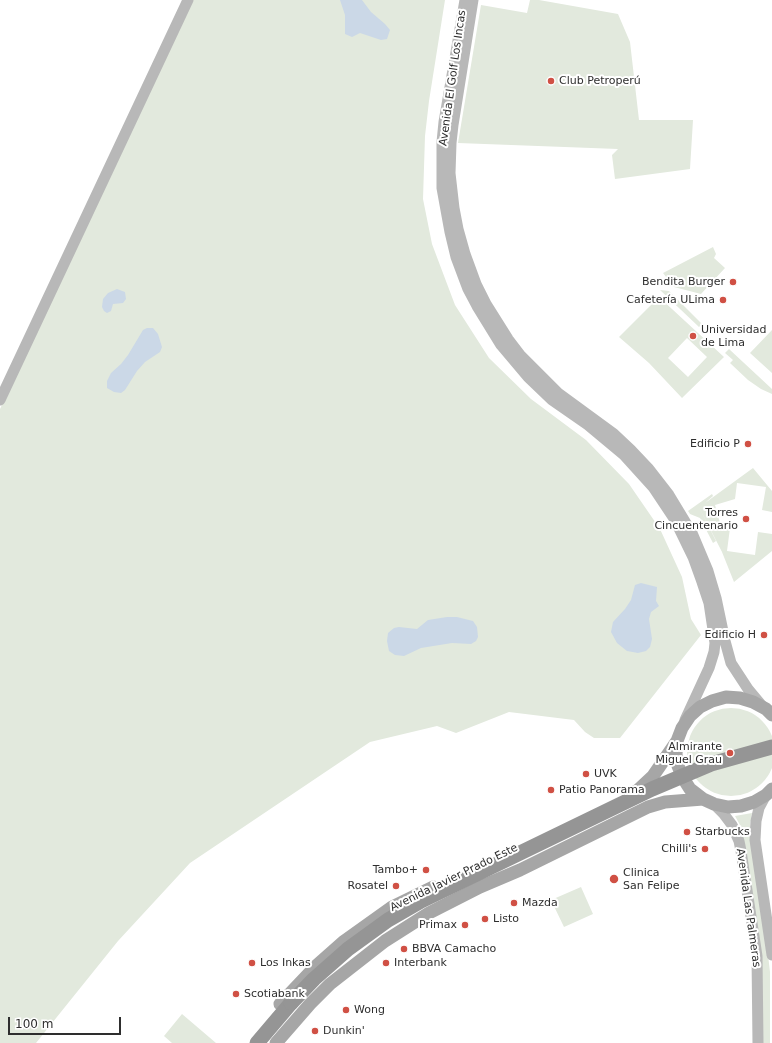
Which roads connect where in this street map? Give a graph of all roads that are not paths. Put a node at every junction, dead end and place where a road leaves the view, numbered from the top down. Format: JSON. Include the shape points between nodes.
{"nodes":[{"id":1,"x":188,"y":0,"type":"edge"},
{"id":2,"x":465,"y":0,"type":"edge"},
{"id":3,"x":473,"y":0,"type":"edge"},
{"id":4,"x":0,"y":400,"type":"edge"},
{"id":5,"x":769,"y":712,"type":"edge"},
{"id":6,"x":682,"y":728,"type":"junction"},
{"id":7,"x":678,"y":741,"type":"junction"},
{"id":8,"x":772,"y":747,"type":"edge"},
{"id":9,"x":772,"y":756,"type":"edge"},
{"id":10,"x":769,"y":792,"type":"edge"},
{"id":11,"x":708,"y":801,"type":"junction"},
{"id":12,"x":564,"y":826,"type":"junction"},
{"id":13,"x":570,"y":844,"type":"junction"},
{"id":14,"x":772,"y":955,"type":"edge"},
{"id":15,"x":294,"y":1005,"type":"junction"},
{"id":16,"x":248,"y":1043,"type":"edge"},
{"id":17,"x":257,"y":1043,"type":"edge"},
{"id":18,"x":265,"y":1043,"type":"edge"},
{"id":19,"x":276,"y":1043,"type":"edge"},
{"id":20,"x":758,"y":1043,"type":"edge"}],
"edges":[{"from":1,"to":4,"type":"street"},
{"from":2,"to":6,"type":"street","name":"Avenida El Golf Los Incas","via":[[442,142],[443,195],[456,257],[476,306],[502,345],[552,400],[607,441],[634,466],[666,505],[693,557],[709,603],[715,643],[709,668]]},
{"from":3,"to":5,"type":"street","name":"Avenida El Golf Los Incas","via":[[453,124],[450,173],[458,229],[476,284],[486,304],[521,356],[558,393],[630,450],[669,495],[692,533],[708,571],[731,662],[748,689]]},
{"from":5,"to":6,"type":"main road","via":[[754,702],[726,698],[700,707]]},
{"from":6,"to":7,"type":"main road"},
{"from":7,"to":11,"type":"main road","via":[[676,754],[683,778],[690,788]]},
{"from":7,"to":12,"type":"main road","name":"Avenida Javier Prado Este","via":[[653,776],[638,790]]},
{"from":8,"to":15,"type":"highway","bridge":true,"via":[[711,764],[652,789],[421,901],[388,920],[348,949],[314,979]]},
{"from":9,"to":15,"type":"highway","via":[[715,773],[661,795],[419,913],[360,950]]},
{"from":10,"to":11,"type":"main road","name":"Avenida Javier Prado Este","via":[[754,802],[741,806],[728,807]]},
{"from":10,"to":14,"type":"street","name":"Avenida Las Palmeras","via":[[759,808],[756,840]]},
{"from":11,"to":13,"type":"main road","name":"Avenida Javier Prado Este","via":[[665,802],[648,807]]},
{"from":11,"to":20,"type":"street","name":"Avenida Las Palmeras","via":[[723,813],[732,825],[742,858],[757,956]]},
{"from":12,"to":13,"type":"main road","via":[[572,834]]},
{"from":12,"to":16,"type":"main road","name":"Avenida Javier Prado Este","via":[[397,904],[368,923],[317,965]]},
{"from":13,"to":19,"type":"main road","name":"Avenida Javier Prado Este","via":[[428,913],[385,941],[330,984]]},
{"from":15,"to":17,"type":"highway"},
{"from":15,"to":18,"type":"highway"}]}
